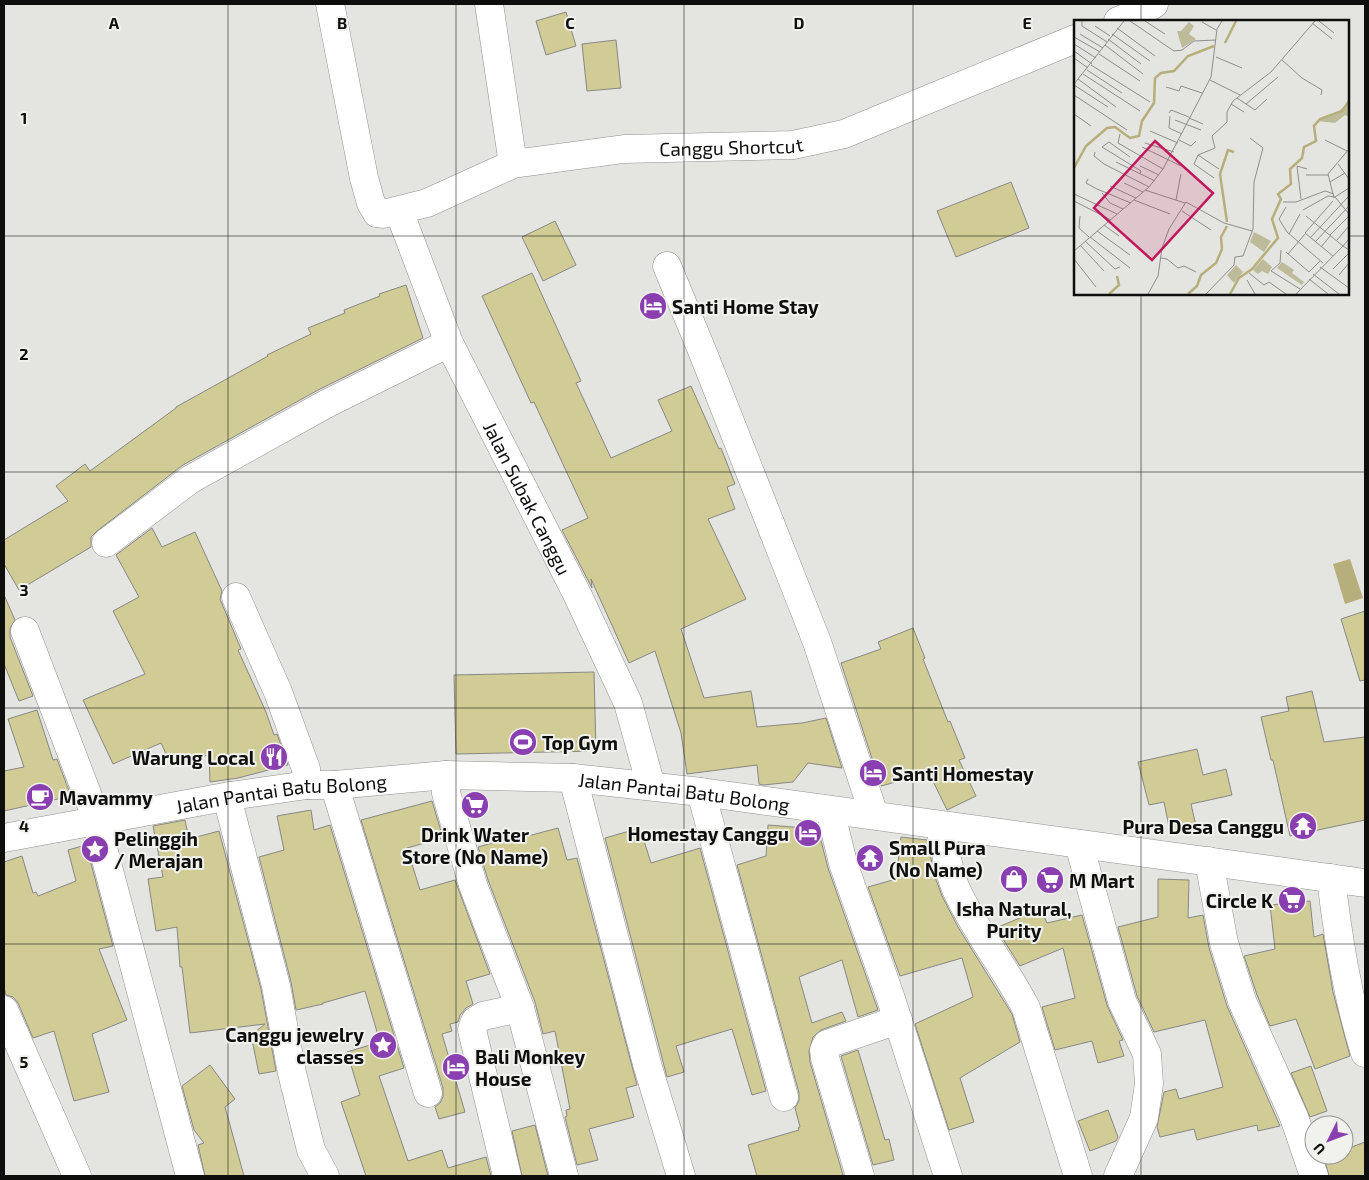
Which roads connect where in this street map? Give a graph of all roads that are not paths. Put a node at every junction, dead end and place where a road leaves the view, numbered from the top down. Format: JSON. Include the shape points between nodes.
{"nodes":[{"id":1,"x":330,"y":4,"type":"edge"},
{"id":2,"x":489,"y":4,"type":"edge"},
{"id":3,"x":1154,"y":4,"type":"edge"},
{"id":4,"x":1120,"y":20,"type":"edge"},
{"id":5,"x":1074,"y":39,"type":"edge"},
{"id":6,"x":513,"y":164,"type":"junction"},
{"id":7,"x":388,"y":212,"type":"junction"},
{"id":8,"x":667,"y":266,"type":"dead end"},
{"id":9,"x":449,"y":343,"type":"junction"},
{"id":10,"x":106,"y":543,"type":"dead end"},
{"id":11,"x":236,"y":597,"type":"dead end"},
{"id":12,"x":25,"y":630,"type":"dead end"},
{"id":13,"x":446,"y":775,"type":"junction"},
{"id":14,"x":574,"y":778,"type":"junction"},
{"id":15,"x":308,"y":785,"type":"junction"},
{"id":16,"x":335,"y":785,"type":"junction"},
{"id":17,"x":651,"y":786,"type":"junction"},
{"id":18,"x":701,"y":792,"type":"junction"},
{"id":19,"x":230,"y":796,"type":"junction"},
{"id":20,"x":830,"y":810,"type":"junction"},
{"id":21,"x":874,"y":816,"type":"junction"},
{"id":22,"x":98,"y":820,"type":"junction"},
{"id":23,"x":939,"y":826,"type":"junction"},
{"id":24,"x":4,"y":838,"type":"edge"},
{"id":25,"x":1079,"y":844,"type":"junction"},
{"id":26,"x":1210,"y":861,"type":"junction"},
{"id":27,"x":1331,"y":878,"type":"junction"},
{"id":28,"x":1365,"y":883,"type":"edge"},
{"id":29,"x":520,"y":1008,"type":"junction"},
{"id":30,"x":4,"y":1010,"type":"edge"},
{"id":31,"x":898,"y":1020,"type":"junction"},
{"id":32,"x":1365,"y":1053,"type":"edge"},
{"id":33,"x":428,"y":1093,"type":"dead end"},
{"id":34,"x":784,"y":1097,"type":"dead end"},
{"id":35,"x":77,"y":1176,"type":"edge"},
{"id":36,"x":190,"y":1176,"type":"edge"},
{"id":37,"x":325,"y":1176,"type":"edge"},
{"id":38,"x":507,"y":1176,"type":"edge"},
{"id":39,"x":564,"y":1176,"type":"edge"},
{"id":40,"x":681,"y":1176,"type":"edge"},
{"id":41,"x":860,"y":1176,"type":"edge"},
{"id":42,"x":948,"y":1176,"type":"edge"},
{"id":43,"x":1078,"y":1176,"type":"edge"},
{"id":44,"x":1118,"y":1176,"type":"edge"},
{"id":45,"x":1314,"y":1176,"type":"edge"}],
"edges":[{"from":1,"to":7,"type":"street","name":"Jalan Subak Canggu","via":[[370,204]]},
{"from":2,"to":6,"type":"street"},
{"from":3,"to":4,"type":"street"},
{"from":5,"to":6,"type":"street","name":"Canggu Shortcut","via":[[844,134],[810,142],[624,149]]},
{"from":6,"to":7,"type":"street","name":"Canggu Shortcut","via":[[427,203]]},
{"from":7,"to":9,"type":"street","name":"Jalan Subak Canggu"},
{"from":8,"to":21,"type":"street","via":[[817,642]]},
{"from":9,"to":10,"type":"street","via":[[326,404],[190,479]]},
{"from":9,"to":17,"type":"street","name":"Jalan Subak Canggu","via":[[574,587],[628,703]]},
{"from":11,"to":15,"type":"street","via":[[278,692],[306,769]]},
{"from":12,"to":22,"type":"street"},
{"from":13,"to":14,"type":"street","name":"Jalan Pantai Batu Bolong"},
{"from":13,"to":16,"type":"street","name":"Jalan Pantai Batu Bolong"},
{"from":13,"to":29,"type":"street","via":[[446,793],[473,885]]},
{"from":14,"to":17,"type":"street","name":"Jalan Pantai Batu Bolong"},
{"from":14,"to":40,"type":"street","via":[[647,1064]]},
{"from":15,"to":16,"type":"street","name":"Jalan Pantai Batu Bolong"},
{"from":15,"to":19,"type":"street","name":"Jalan Pantai Batu Bolong"},
{"from":16,"to":33,"type":"street"},
{"from":17,"to":18,"type":"street","name":"Jalan Pantai Batu Bolong"},
{"from":18,"to":20,"type":"street","name":"Jalan Pantai Batu Bolong"},
{"from":18,"to":34,"type":"street"},
{"from":19,"to":22,"type":"street","name":"Jalan Pantai Batu Bolong"},
{"from":19,"to":37,"type":"street","via":[[311,1150]]},
{"from":20,"to":21,"type":"street","name":"Jalan Pantai Batu Bolong"},
{"from":20,"to":31,"type":"street","via":[[843,863]]},
{"from":21,"to":23,"type":"street","name":"Jalan Pantai Batu Bolong"},
{"from":22,"to":24,"type":"street","name":"Jalan Pantai Batu Bolong"},
{"from":22,"to":36,"type":"street"},
{"from":23,"to":25,"type":"street","name":"Jalan Pantai Batu Bolong"},
{"from":23,"to":43,"type":"street","via":[[958,893],[1026,1008]]},
{"from":25,"to":26,"type":"street","name":"Jalan Pantai Batu Bolong"},
{"from":25,"to":44,"type":"street","via":[[1122,1001],[1147,1054],[1149,1084],[1144,1118]]},
{"from":26,"to":27,"type":"street","name":"Jalan Pantai Batu Bolong"},
{"from":26,"to":45,"type":"street","via":[[1224,943],[1242,1001],[1294,1117]]},
{"from":27,"to":28,"type":"street","name":"Jalan Pantai Batu Bolong"},
{"from":27,"to":32,"type":"street","via":[[1338,937]]},
{"from":29,"to":38,"type":"street","via":[[483,1016],[475,1021],[472,1030]]},
{"from":29,"to":39,"type":"street"},
{"from":30,"to":35,"type":"street"},
{"from":31,"to":41,"type":"street","via":[[827,1044],[824,1050]]},
{"from":31,"to":42,"type":"street"}]}
